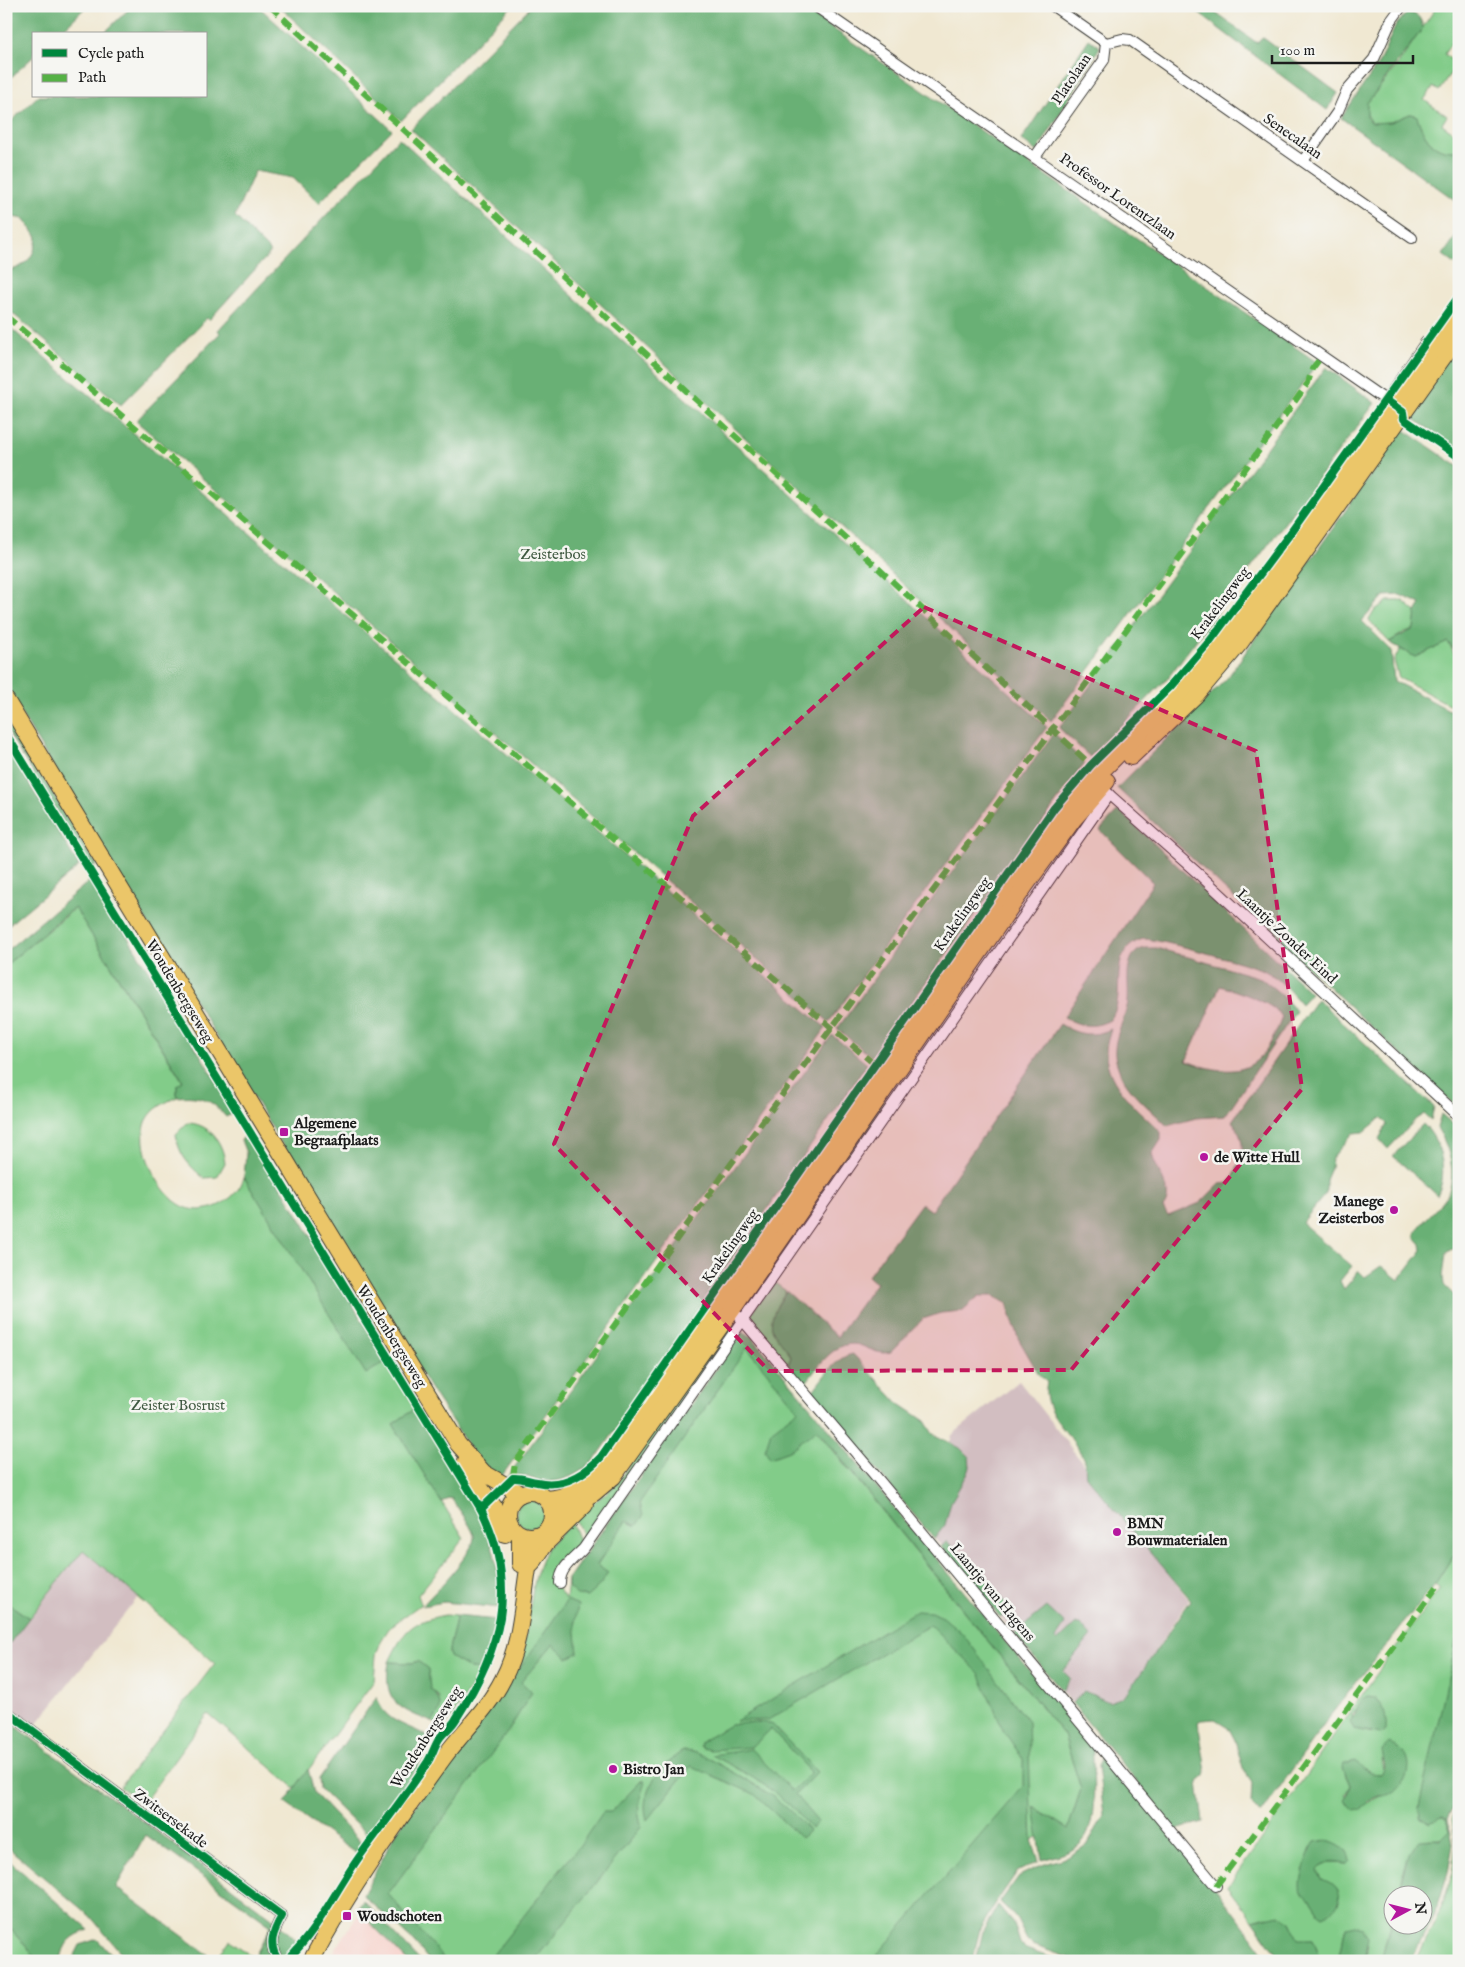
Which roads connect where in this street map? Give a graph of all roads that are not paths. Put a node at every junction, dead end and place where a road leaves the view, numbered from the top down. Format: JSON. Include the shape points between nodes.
{"nodes":[{"id":1,"x":815,"y":6,"type":"edge"},
{"id":2,"x":1053,"y":6,"type":"edge"},
{"id":3,"x":1402,"y":6,"type":"edge"},
{"id":4,"x":1106,"y":43,"type":"junction"},
{"id":5,"x":1035,"y":158,"type":"junction"},
{"id":6,"x":1302,"y":161,"type":"junction"},
{"id":7,"x":1412,"y":238,"type":"dead end"},
{"id":8,"x":1459,"y":311,"type":"edge"},
{"id":9,"x":1459,"y":335,"type":"edge"},
{"id":10,"x":1426,"y":342,"type":"dead end"},
{"id":11,"x":1394,"y":406,"type":"junction"},
{"id":12,"x":6,"y":700,"type":"edge"},
{"id":13,"x":1102,"y":786,"type":"junction"},
{"id":14,"x":1459,"y":1116,"type":"edge"},
{"id":15,"x":733,"y":1310,"type":"junction"},
{"id":16,"x":464,"y":1452,"type":"junction"},
{"id":17,"x":484,"y":1473,"type":"junction"},
{"id":18,"x":594,"y":1493,"type":"junction"},
{"id":19,"x":522,"y":1494,"type":"junction"},
{"id":20,"x":546,"y":1499,"type":"junction"},
{"id":21,"x":509,"y":1509,"type":"junction"},
{"id":22,"x":552,"y":1516,"type":"junction"},
{"id":23,"x":527,"y":1534,"type":"junction"},
{"id":24,"x":524,"y":1569,"type":"junction"},
{"id":25,"x":560,"y":1583,"type":"dead end"},
{"id":26,"x":6,"y":1711,"type":"edge"},
{"id":27,"x":1216,"y":1886,"type":"dead end"},
{"id":28,"x":279,"y":1961,"type":"edge"},
{"id":29,"x":311,"y":1961,"type":"edge"}],
"edges":[{"from":1,"to":5,"type":"street","name":"Professor Lorentzlaan"},
{"from":2,"to":4,"type":"street","name":"Platolaan"},
{"from":3,"to":6,"type":"street","via":[[1394,15],[1374,59],[1347,90],[1338,111]]},
{"from":4,"to":5,"type":"street","name":"Platolaan","via":[[1104,60]]},
{"from":4,"to":6,"type":"street","name":"Senecalaan","via":[[1130,40]]},
{"from":5,"to":11,"type":"street","name":"Professor Lorentzlaan"},
{"from":6,"to":7,"type":"street","name":"Senecalaan"},
{"from":8,"to":11,"type":"main road","name":"Krakelingweg"},
{"from":9,"to":11,"type":"main road","name":"Krakelingweg"},
{"from":10,"to":11,"type":"street","name":"Krakelingweg"},
{"from":11,"to":13,"type":"main road","name":"Krakelingweg","via":[[1279,589],[1219,668],[1196,695]]},
{"from":12,"to":16,"type":"main road","name":"Woudenbergseweg"},
{"from":13,"to":14,"type":"street","name":"Laantje Zonder Eind"},
{"from":13,"to":15,"type":"main road","name":"Krakelingweg","via":[[1073,820],[1026,886]]},
{"from":15,"to":18,"type":"main road","name":"Krakelingweg","via":[[613,1477]]},
{"from":15,"to":20,"type":"main road","name":"Krakelingweg","via":[[598,1474],[564,1495]]},
{"from":15,"to":25,"type":"street","name":"Krakelingweg","via":[[584,1548],[564,1567]]},
{"from":15,"to":27,"type":"street","name":"Laantje van Hagens"},
{"from":16,"to":17,"type":"main road","name":"Woudenbergseweg"},
{"from":16,"to":24,"type":"main road","via":[[469,1472],[494,1507],[511,1543],[513,1555]]},
{"from":17,"to":19,"type":"main road","name":"Woudenbergseweg"},
{"from":17,"to":21,"type":"main road","name":"Woudenbergseweg"},
{"from":18,"to":22,"type":"main road","name":"Krakelingweg"},
{"from":18,"to":24,"type":"main road"},
{"from":19,"to":20,"type":"main road","via":[[540,1494]]},
{"from":19,"to":21,"type":"main road"},
{"from":20,"to":22,"type":"main road"},
{"from":21,"to":23,"type":"main road","via":[[510,1523]]},
{"from":22,"to":23,"type":"main road","via":[[544,1531]]},
{"from":23,"to":24,"type":"main road"},
{"from":24,"to":29,"type":"main road","name":"Woudenbergseweg","via":[[510,1646],[500,1672],[473,1719],[366,1866]]},
{"from":26,"to":28,"type":"street","name":"Zwitsersekade","via":[[282,1916],[272,1936]]}]}
